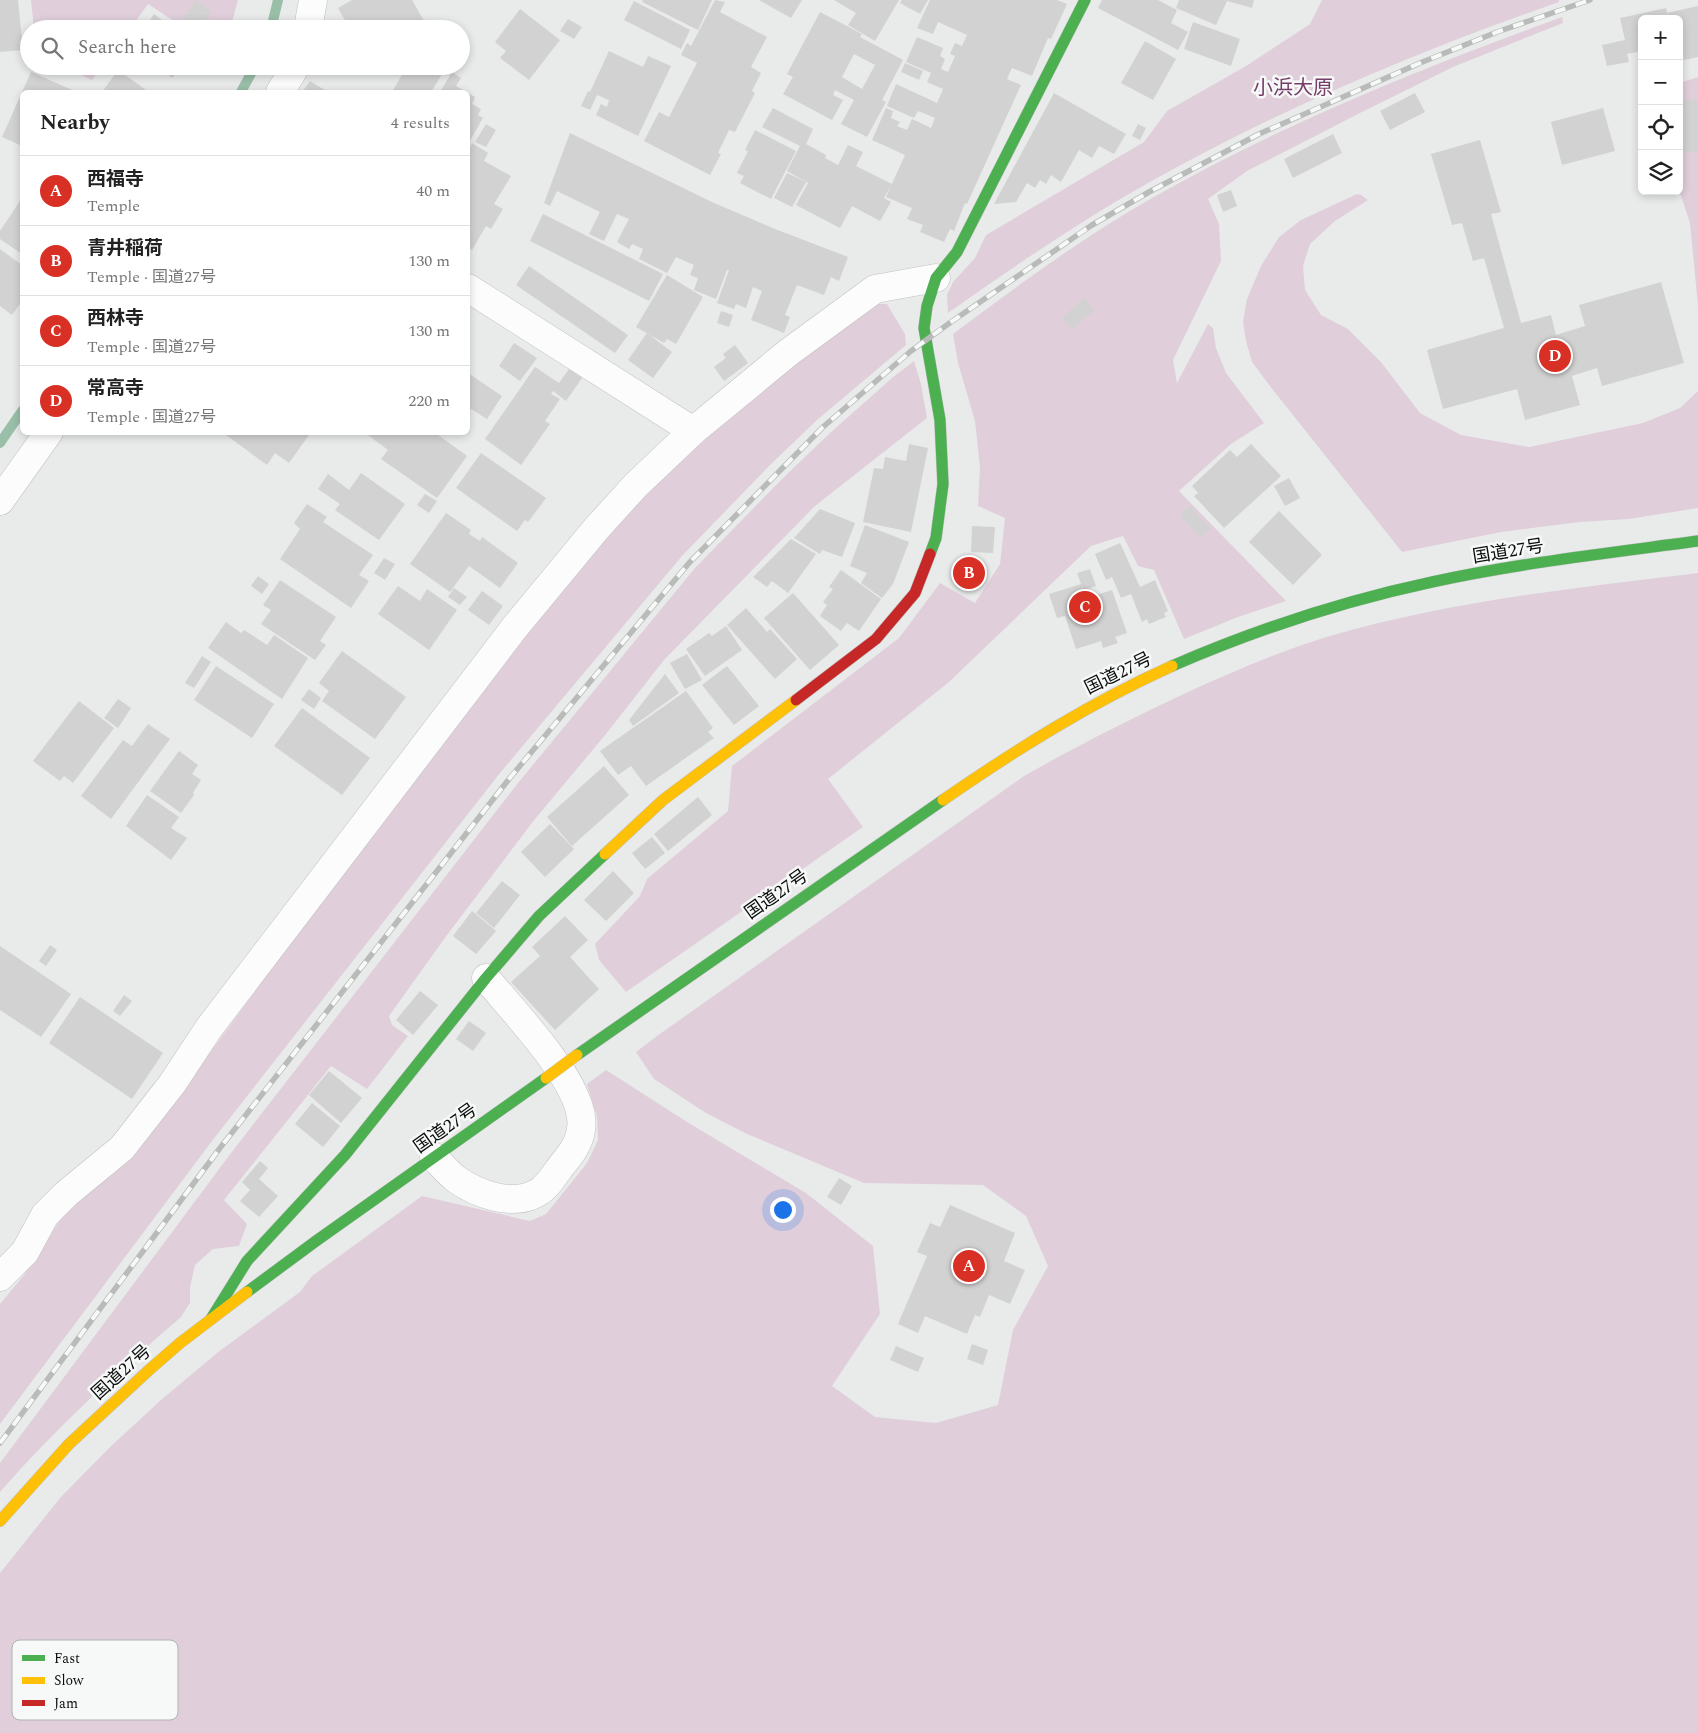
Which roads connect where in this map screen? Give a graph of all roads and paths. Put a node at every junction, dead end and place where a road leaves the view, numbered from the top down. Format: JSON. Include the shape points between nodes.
{"nodes":[{"id":1,"x":313,"y":0,"type":"edge"},
{"id":2,"x":1085,"y":0,"type":"edge"},
{"id":3,"x":310,"y":20,"type":"edge"},
{"id":4,"x":290,"y":75,"type":"edge"},
{"id":5,"x":281,"y":90,"type":"edge"},
{"id":6,"x":936,"y":278,"type":"junction"},
{"id":7,"x":470,"y":289,"type":"edge"},
{"id":8,"x":693,"y":431,"type":"junction"},
{"id":9,"x":47,"y":435,"type":"edge"},
{"id":10,"x":0,"y":501,"type":"edge"},
{"id":11,"x":1698,"y":540,"type":"edge"},
{"id":12,"x":486,"y":978,"type":"junction"},
{"id":13,"x":434,"y":1157,"type":"junction"},
{"id":14,"x":0,"y":1278,"type":"edge"},
{"id":15,"x":210,"y":1321,"type":"junction"},
{"id":16,"x":0,"y":1520,"type":"edge"}],
"edges":[{"from":1,"to":3,"type":"street"},
{"from":2,"to":6,"type":"main road","via":[[957,252]]},
{"from":4,"to":5,"type":"street"},
{"from":6,"to":8,"type":"street","via":[[875,288],[789,352]]},
{"from":6,"to":12,"type":"main road","via":[[926,306],[924,328],[940,420],[943,484],[936,538],[915,593],[876,639],[663,800],[539,916]]},
{"from":7,"to":8,"type":"street"},
{"from":8,"to":14,"type":"street","via":[[616,507],[515,627],[209,1028],[172,1084],[122,1148],[45,1215],[25,1252]]},
{"from":9,"to":10,"type":"street"},
{"from":11,"to":13,"type":"main road","name":"国道27号","bridge":true,"via":[[1521,566],[1394,591],[1251,634],[1152,675],[1060,722],[1006,756]]},
{"from":12,"to":13,"type":"street","via":[[543,1047],[575,1093],[581,1136],[568,1159],[539,1193],[525,1198],[506,1200],[470,1189]]},
{"from":12,"to":15,"type":"main road","via":[[345,1155],[248,1261]]},
{"from":13,"to":15,"type":"main road","name":"国道27号"},
{"from":15,"to":16,"type":"main road","name":"国道27号","via":[[149,1370],[82,1431]]}]}
